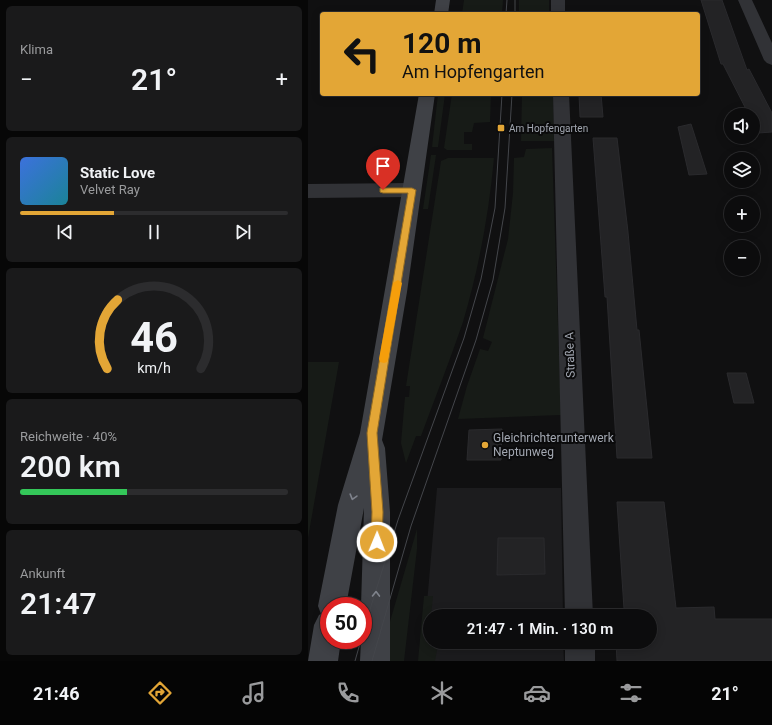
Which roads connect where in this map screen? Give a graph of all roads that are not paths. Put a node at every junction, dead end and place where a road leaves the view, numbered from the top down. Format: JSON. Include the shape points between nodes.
{"nodes":[{"id":1,"x":443,"y":0,"type":"edge"},
{"id":2,"x":558,"y":0,"type":"edge"},
{"id":3,"x":745,"y":0,"type":"edge"},
{"id":4,"x":441,"y":12,"type":"edge"},
{"id":5,"x":558,"y":12,"type":"edge"},
{"id":6,"x":772,"y":60,"type":"edge"},
{"id":7,"x":427,"y":96,"type":"edge"},
{"id":8,"x":561,"y":96,"type":"edge"},
{"id":9,"x":308,"y":190,"type":"edge"},
{"id":10,"x":412,"y":190,"type":"junction"},
{"id":11,"x":372,"y":433,"type":"junction"},
{"id":12,"x":334,"y":597,"type":"edge"},
{"id":13,"x":579,"y":609,"type":"edge"},
{"id":14,"x":325,"y":649,"type":"edge"},
{"id":15,"x":580,"y":649,"type":"edge"},
{"id":16,"x":323,"y":661,"type":"edge"},
{"id":17,"x":376,"y":661,"type":"edge"},
{"id":18,"x":580,"y":661,"type":"edge"}],
"edges":[{"from":1,"to":4,"type":"main road"},
{"from":2,"to":5,"type":"street"},
{"from":3,"to":6,"type":"street"},
{"from":7,"to":10,"type":"main road"},
{"from":8,"to":13,"type":"street","name":"Straße A"},
{"from":9,"to":10,"type":"street"},
{"from":10,"to":11,"type":"main road"},
{"from":11,"to":12,"type":"main road","one_way":true,"via":[[351,505]]},
{"from":17,"to":11,"type":"main road","one_way":true,"via":[[377,512]]},
{"from":14,"to":16,"type":"main road"},
{"from":15,"to":18,"type":"street"}]}
